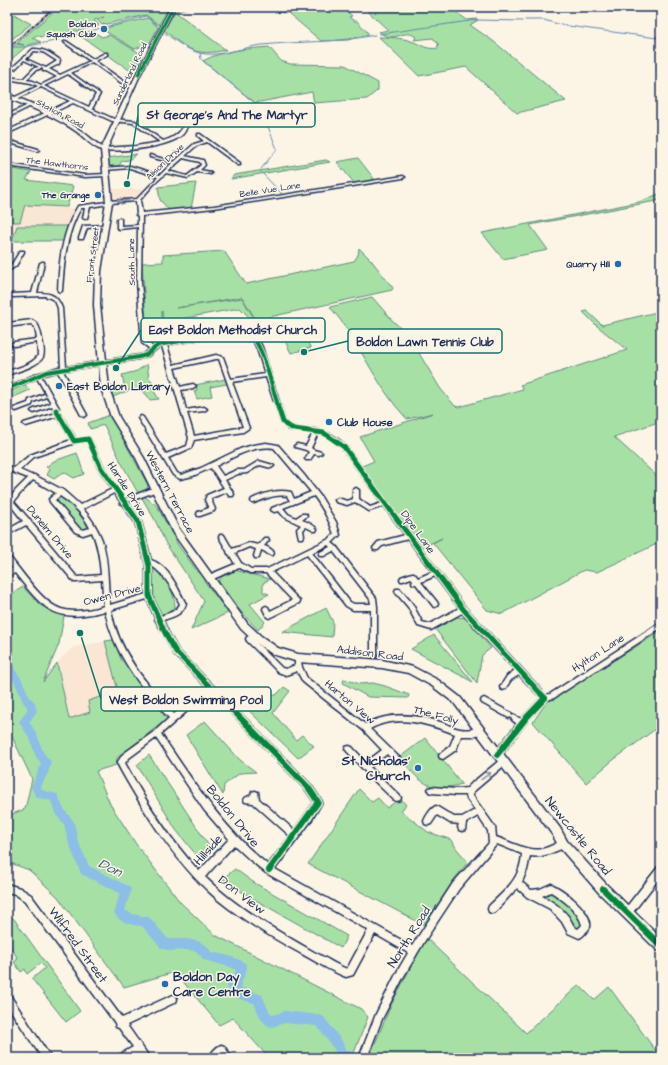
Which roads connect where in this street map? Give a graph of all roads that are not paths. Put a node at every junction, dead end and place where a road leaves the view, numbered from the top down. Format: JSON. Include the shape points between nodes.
{"nodes":[{"id":1,"x":173,"y":7,"type":"edge"},
{"id":2,"x":66,"y":42,"type":"dead end"},
{"id":3,"x":106,"y":54,"type":"dead end"},
{"id":4,"x":23,"y":59,"type":"junction"},
{"id":5,"x":93,"y":61,"type":"junction"},
{"id":6,"x":14,"y":68,"type":"dead end"},
{"id":7,"x":42,"y":69,"type":"junction"},
{"id":8,"x":68,"y":72,"type":"junction"},
{"id":9,"x":60,"y":77,"type":"junction"},
{"id":10,"x":7,"y":78,"type":"edge"},
{"id":11,"x":23,"y":81,"type":"junction"},
{"id":12,"x":41,"y":86,"type":"junction"},
{"id":13,"x":133,"y":86,"type":"junction"},
{"id":14,"x":7,"y":96,"type":"edge"},
{"id":15,"x":14,"y":99,"type":"junction"},
{"id":16,"x":74,"y":101,"type":"junction"},
{"id":17,"x":30,"y":106,"type":"junction"},
{"id":18,"x":90,"y":109,"type":"junction"},
{"id":19,"x":46,"y":115,"type":"junction"},
{"id":20,"x":8,"y":116,"type":"edge"},
{"id":21,"x":163,"y":116,"type":"dead end"},
{"id":22,"x":116,"y":121,"type":"junction"},
{"id":23,"x":7,"y":133,"type":"edge"},
{"id":24,"x":199,"y":135,"type":"dead end"},
{"id":25,"x":7,"y":141,"type":"edge"},
{"id":26,"x":207,"y":141,"type":"junction"},
{"id":27,"x":163,"y":143,"type":"junction"},
{"id":28,"x":104,"y":149,"type":"junction"},
{"id":29,"x":37,"y":150,"type":"dead end"},
{"id":30,"x":151,"y":156,"type":"dead end"},
{"id":31,"x":182,"y":157,"type":"junction"},
{"id":32,"x":175,"y":163,"type":"junction"},
{"id":33,"x":239,"y":164,"type":"dead end"},
{"id":34,"x":7,"y":165,"type":"edge"},
{"id":35,"x":196,"y":170,"type":"junction"},
{"id":36,"x":106,"y":172,"type":"junction"},
{"id":37,"x":166,"y":172,"type":"junction"},
{"id":38,"x":210,"y":173,"type":"dead end"},
{"id":39,"x":160,"y":176,"type":"junction"},
{"id":40,"x":403,"y":177,"type":"dead end"},
{"id":41,"x":138,"y":200,"type":"junction"},
{"id":42,"x":109,"y":203,"type":"junction"},
{"id":43,"x":88,"y":206,"type":"junction"},
{"id":44,"x":138,"y":215,"type":"junction"},
{"id":45,"x":119,"y":219,"type":"dead end"},
{"id":46,"x":105,"y":226,"type":"junction"},
{"id":47,"x":139,"y":226,"type":"junction"},
{"id":48,"x":84,"y":227,"type":"junction"},
{"id":49,"x":82,"y":238,"type":"dead end"},
{"id":50,"x":22,"y":252,"type":"dead end"},
{"id":51,"x":42,"y":263,"type":"dead end"},
{"id":52,"x":7,"y":271,"type":"edge"},
{"id":53,"x":60,"y":291,"type":"dead end"},
{"id":54,"x":7,"y":294,"type":"edge"},
{"id":55,"x":34,"y":295,"type":"junction"},
{"id":56,"x":7,"y":325,"type":"edge"},
{"id":57,"x":39,"y":340,"type":"junction"},
{"id":58,"x":164,"y":343,"type":"junction"},
{"id":59,"x":14,"y":345,"type":"dead end"},
{"id":60,"x":153,"y":349,"type":"junction"},
{"id":61,"x":101,"y":364,"type":"junction"},
{"id":62,"x":171,"y":367,"type":"junction"},
{"id":63,"x":62,"y":369,"type":"junction"},
{"id":64,"x":7,"y":373,"type":"edge"},
{"id":65,"x":38,"y":375,"type":"junction"},
{"id":66,"x":268,"y":375,"type":"junction"},
{"id":67,"x":230,"y":382,"type":"junction"},
{"id":68,"x":193,"y":387,"type":"dead end"},
{"id":69,"x":7,"y":389,"type":"edge"},
{"id":70,"x":178,"y":389,"type":"junction"},
{"id":71,"x":44,"y":396,"type":"dead end"},
{"id":72,"x":30,"y":404,"type":"junction"},
{"id":73,"x":16,"y":409,"type":"dead end"},
{"id":74,"x":55,"y":409,"type":"junction"},
{"id":75,"x":204,"y":409,"type":"dead end"},
{"id":76,"x":34,"y":411,"type":"junction"},
{"id":77,"x":184,"y":412,"type":"junction"},
{"id":78,"x":84,"y":415,"type":"dead end"},
{"id":79,"x":141,"y":418,"type":"dead end"},
{"id":80,"x":38,"y":420,"type":"junction"},
{"id":81,"x":26,"y":424,"type":"dead end"},
{"id":82,"x":317,"y":431,"type":"junction"},
{"id":83,"x":192,"y":438,"type":"junction"},
{"id":84,"x":74,"y":441,"type":"junction"},
{"id":85,"x":297,"y":446,"type":"dead end"},
{"id":86,"x":310,"y":450,"type":"junction"},
{"id":87,"x":319,"y":453,"type":"dead end"},
{"id":88,"x":164,"y":457,"type":"junction"},
{"id":89,"x":308,"y":459,"type":"dead end"},
{"id":90,"x":213,"y":466,"type":"junction"},
{"id":91,"x":271,"y":466,"type":"dead end"},
{"id":92,"x":7,"y":468,"type":"edge"},
{"id":93,"x":15,"y":471,"type":"junction"},
{"id":94,"x":33,"y":476,"type":"junction"},
{"id":95,"x":222,"y":479,"type":"junction"},
{"id":96,"x":155,"y":489,"type":"junction"},
{"id":97,"x":115,"y":490,"type":"junction"},
{"id":98,"x":356,"y":490,"type":"dead end"},
{"id":99,"x":61,"y":492,"type":"junction"},
{"id":100,"x":314,"y":493,"type":"junction"},
{"id":101,"x":338,"y":500,"type":"dead end"},
{"id":102,"x":356,"y":500,"type":"junction"},
{"id":103,"x":254,"y":501,"type":"dead end"},
{"id":104,"x":123,"y":502,"type":"junction"},
{"id":105,"x":293,"y":502,"type":"junction"},
{"id":106,"x":385,"y":504,"type":"junction"},
{"id":107,"x":79,"y":508,"type":"junction"},
{"id":108,"x":280,"y":508,"type":"junction"},
{"id":109,"x":274,"y":510,"type":"dead end"},
{"id":110,"x":200,"y":514,"type":"dead end"},
{"id":111,"x":304,"y":516,"type":"dead end"},
{"id":112,"x":297,"y":520,"type":"junction"},
{"id":113,"x":28,"y":521,"type":"junction"},
{"id":114,"x":306,"y":524,"type":"junction"},
{"id":115,"x":93,"y":529,"type":"junction"},
{"id":116,"x":314,"y":529,"type":"dead end"},
{"id":117,"x":7,"y":533,"type":"edge"},
{"id":118,"x":301,"y":536,"type":"dead end"},
{"id":119,"x":409,"y":536,"type":"junction"},
{"id":120,"x":222,"y":537,"type":"dead end"},
{"id":121,"x":266,"y":540,"type":"dead end"},
{"id":122,"x":259,"y":548,"type":"junction"},
{"id":123,"x":376,"y":548,"type":"dead end"},
{"id":124,"x":230,"y":552,"type":"junction"},
{"id":125,"x":308,"y":552,"type":"junction"},
{"id":126,"x":271,"y":553,"type":"dead end"},
{"id":127,"x":322,"y":554,"type":"dead end"},
{"id":128,"x":257,"y":556,"type":"dead end"},
{"id":129,"x":7,"y":558,"type":"edge"},
{"id":130,"x":148,"y":562,"type":"junction"},
{"id":131,"x":239,"y":565,"type":"junction"},
{"id":132,"x":16,"y":569,"type":"junction"},
{"id":133,"x":268,"y":570,"type":"junction"},
{"id":134,"x":435,"y":573,"type":"junction"},
{"id":135,"x":7,"y":575,"type":"edge"},
{"id":136,"x":104,"y":577,"type":"junction"},
{"id":137,"x":210,"y":577,"type":"junction"},
{"id":138,"x":403,"y":579,"type":"dead end"},
{"id":139,"x":415,"y":582,"type":"junction"},
{"id":140,"x":398,"y":591,"type":"dead end"},
{"id":141,"x":149,"y":596,"type":"junction"},
{"id":142,"x":435,"y":604,"type":"dead end"},
{"id":143,"x":374,"y":607,"type":"junction"},
{"id":144,"x":107,"y":609,"type":"junction"},
{"id":145,"x":266,"y":609,"type":"dead end"},
{"id":146,"x":463,"y":609,"type":"junction"},
{"id":147,"x":158,"y":619,"type":"junction"},
{"id":148,"x":661,"y":625,"type":"edge"},
{"id":149,"x":249,"y":639,"type":"dead end"},
{"id":150,"x":374,"y":655,"type":"dead end"},
{"id":151,"x":298,"y":658,"type":"junction"},
{"id":152,"x":299,"y":667,"type":"junction"},
{"id":153,"x":519,"y":670,"type":"junction"},
{"id":154,"x":210,"y":687,"type":"junction"},
{"id":155,"x":503,"y":687,"type":"dead end"},
{"id":156,"x":545,"y":698,"type":"junction"},
{"id":157,"x":484,"y":701,"type":"dead end"},
{"id":158,"x":174,"y":719,"type":"junction"},
{"id":159,"x":522,"y":724,"type":"junction"},
{"id":160,"x":365,"y":728,"type":"junction"},
{"id":161,"x":479,"y":731,"type":"junction"},
{"id":162,"x":459,"y":732,"type":"junction"},
{"id":163,"x":157,"y":733,"type":"junction"},
{"id":164,"x":349,"y":749,"type":"dead end"},
{"id":165,"x":386,"y":750,"type":"junction"},
{"id":166,"x":443,"y":756,"type":"dead end"},
{"id":167,"x":500,"y":758,"type":"junction"},
{"id":168,"x":397,"y":760,"type":"dead end"},
{"id":169,"x":366,"y":766,"type":"junction"},
{"id":170,"x":432,"y":790,"type":"dead end"},
{"id":171,"x":469,"y":790,"type":"junction"},
{"id":172,"x":253,"y":798,"type":"dead end"},
{"id":173,"x":397,"y":798,"type":"dead end"},
{"id":174,"x":480,"y":811,"type":"junction"},
{"id":175,"x":428,"y":821,"type":"dead end"},
{"id":176,"x":295,"y":836,"type":"junction"},
{"id":177,"x":233,"y":840,"type":"junction"},
{"id":178,"x":494,"y":840,"type":"junction"},
{"id":179,"x":563,"y":844,"type":"junction"},
{"id":180,"x":526,"y":852,"type":"junction"},
{"id":181,"x":269,"y":870,"type":"junction"},
{"id":182,"x":661,"y":870,"type":"edge"},
{"id":183,"x":200,"y":876,"type":"junction"},
{"id":184,"x":517,"y":883,"type":"junction"},
{"id":185,"x":9,"y":888,"type":"edge"},
{"id":186,"x":530,"y":894,"type":"junction"},
{"id":187,"x":492,"y":908,"type":"dead end"},
{"id":188,"x":627,"y":913,"type":"junction"},
{"id":189,"x":373,"y":928,"type":"junction"},
{"id":190,"x":661,"y":946,"type":"edge"},
{"id":191,"x":414,"y":952,"type":"junction"},
{"id":192,"x":7,"y":998,"type":"edge"},
{"id":193,"x":172,"y":999,"type":"dead end"},
{"id":194,"x":119,"y":1024,"type":"junction"},
{"id":195,"x":138,"y":1049,"type":"junction"},
{"id":196,"x":47,"y":1058,"type":"edge"},
{"id":197,"x":122,"y":1058,"type":"edge"},
{"id":198,"x":146,"y":1058,"type":"edge"},
{"id":199,"x":212,"y":1058,"type":"edge"},
{"id":200,"x":228,"y":1058,"type":"edge"},
{"id":201,"x":363,"y":1058,"type":"edge"}],
"edges":[{"from":1,"to":13,"type":"main road","name":"Sunderland Road"},
{"from":2,"to":5,"type":"street"},
{"from":3,"to":5,"type":"street"},
{"from":4,"to":6,"type":"street"},
{"from":4,"to":7,"type":"street"},
{"from":4,"to":7,"type":"street","via":[[33,50],[45,51],[59,61]]},
{"from":5,"to":8,"type":"street"},
{"from":5,"to":13,"type":"street","via":[[128,86]]},
{"from":7,"to":9,"type":"street"},
{"from":7,"to":11,"type":"street","via":[[35,69]]},
{"from":8,"to":9,"type":"street"},
{"from":8,"to":18,"type":"street","via":[[98,94]]},
{"from":9,"to":12,"type":"street"},
{"from":10,"to":11,"type":"street"},
{"from":11,"to":12,"type":"street"},
{"from":12,"to":15,"type":"street"},
{"from":12,"to":16,"type":"street"},
{"from":13,"to":22,"type":"main road","name":"Sunderland Road"},
{"from":14,"to":15,"type":"main road","name":"Station Road"},
{"from":15,"to":17,"type":"main road","name":"Station Road"},
{"from":16,"to":18,"type":"street"},
{"from":16,"to":19,"type":"street"},
{"from":17,"to":19,"type":"main road","name":"Station Road"},
{"from":17,"to":20,"type":"street"},
{"from":18,"to":22,"type":"street"},
{"from":19,"to":23,"type":"street"},
{"from":19,"to":28,"type":"main road","name":"Station Road","via":[[79,131],[96,147]]},
{"from":21,"to":27,"type":"street","via":[[171,113],[186,126],[177,138]]},
{"from":22,"to":27,"type":"street","via":[[134,122]]},
{"from":22,"to":28,"type":"main road","name":"Sunderland Road"},
{"from":24,"to":26,"type":"street"},
{"from":25,"to":29,"type":"street"},
{"from":26,"to":31,"type":"street","name":"Alison Drive","via":[[195,145]]},
{"from":26,"to":33,"type":"street"},
{"from":27,"to":28,"type":"street"},
{"from":28,"to":36,"type":"main road","name":"Front Street"},
{"from":30,"to":32,"type":"street"},
{"from":31,"to":32,"type":"street","name":"Alison Drive"},
{"from":31,"to":35,"type":"street","via":[[202,161],[203,165]]},
{"from":32,"to":37,"type":"street","name":"Alison Drive"},
{"from":34,"to":36,"type":"street","name":"The Hawthorns","via":[[85,176]]},
{"from":35,"to":37,"type":"street","via":[[185,177]]},
{"from":35,"to":38,"type":"street"},
{"from":36,"to":39,"type":"street","name":"The Hawthorns","via":[[130,167]]},
{"from":36,"to":42,"type":"main road","name":"Front Street"},
{"from":37,"to":39,"type":"street","name":"Alison Drive"},
{"from":39,"to":41,"type":"street","name":"Alison Drive"},
{"from":40,"to":44,"type":"street","name":"Belle Vue Lane","via":[[214,207]]},
{"from":41,"to":42,"type":"street","one_way":true},
{"from":41,"to":44,"type":"street","name":"South Lane"},
{"from":42,"to":43,"type":"street"},
{"from":42,"to":46,"type":"main road","name":"Front Street"},
{"from":43,"to":48,"type":"street"},
{"from":43,"to":53,"type":"street","via":[[80,208],[74,217],[66,240]]},
{"from":44,"to":47,"type":"street","name":"South Lane"},
{"from":45,"to":47,"type":"street","via":[[119,228]]},
{"from":46,"to":48,"type":"street"},
{"from":46,"to":61,"type":"main road","name":"Front Street","via":[[97,282]]},
{"from":47,"to":60,"type":"street","name":"South Lane","via":[[142,320],[145,343]]},
{"from":48,"to":49,"type":"street"},
{"from":50,"to":52,"type":"street"},
{"from":51,"to":55,"type":"street"},
{"from":54,"to":55,"type":"street"},
{"from":55,"to":63,"type":"street","via":[[50,296],[58,302]]},
{"from":56,"to":57,"type":"street","via":[[32,322],[38,327]]},
{"from":57,"to":59,"type":"street"},
{"from":57,"to":64,"type":"street","via":[[41,355],[38,360]]},
{"from":58,"to":60,"type":"street"},
{"from":58,"to":62,"type":"street"},
{"from":58,"to":66,"type":"street","name":"Dipe Lane","via":[[246,328],[254,336]]},
{"from":60,"to":61,"type":"street","via":[[146,355]]},
{"from":61,"to":63,"type":"street"},
{"from":61,"to":96,"type":"main road","name":"Western Terrace","via":[[104,388],[115,417]]},
{"from":62,"to":67,"type":"street","via":[[221,358]]},
{"from":62,"to":70,"type":"street"},
{"from":63,"to":65,"type":"street"},
{"from":63,"to":78,"type":"street"},
{"from":65,"to":69,"type":"street"},
{"from":65,"to":74,"type":"street"},
{"from":66,"to":67,"type":"street"},
{"from":66,"to":82,"type":"street","name":"Dipe Lane","via":[[283,422],[294,429]]},
{"from":67,"to":83,"type":"street","via":[[246,428]]},
{"from":68,"to":70,"type":"street"},
{"from":70,"to":77,"type":"street"},
{"from":71,"to":72,"type":"street","via":[[30,401]]},
{"from":72,"to":73,"type":"street"},
{"from":72,"to":76,"type":"street"},
{"from":74,"to":76,"type":"street"},
{"from":74,"to":80,"type":"street"},
{"from":74,"to":84,"type":"street"},
{"from":75,"to":77,"type":"street"},
{"from":76,"to":80,"type":"street"},
{"from":77,"to":83,"type":"street"},
{"from":79,"to":88,"type":"street"},
{"from":80,"to":81,"type":"street"},
{"from":82,"to":86,"type":"street"},
{"from":82,"to":106,"type":"street","name":"Dipe Lane","via":[[335,439],[344,447]]},
{"from":83,"to":88,"type":"street","via":[[189,447]]},
{"from":84,"to":93,"type":"street","via":[[32,456]]},
{"from":84,"to":97,"type":"street","name":"Hardie Drive","via":[[88,439],[101,468]]},
{"from":85,"to":86,"type":"street"},
{"from":86,"to":87,"type":"street"},
{"from":86,"to":89,"type":"street"},
{"from":88,"to":90,"type":"street","via":[[174,474],[180,477]]},
{"from":90,"to":95,"type":"street"},
{"from":90,"to":100,"type":"street","via":[[253,446],[269,444],[276,446]]},
{"from":91,"to":95,"type":"street","via":[[259,463],[245,472],[237,472]]},
{"from":92,"to":93,"type":"street"},
{"from":93,"to":94,"type":"street"},
{"from":94,"to":99,"type":"street"},
{"from":94,"to":113,"type":"street","name":"Dunelm Drive","via":[[11,502]]},
{"from":95,"to":110,"type":"street","via":[[229,492],[209,497],[212,509]]},
{"from":96,"to":104,"type":"street","name":"Hardie Drive"},
{"from":96,"to":137,"type":"main road","name":"Western Terrace","via":[[176,531]]},
{"from":97,"to":104,"type":"street","name":"Hardie Drive"},
{"from":97,"to":107,"type":"street"},
{"from":98,"to":102,"type":"street"},
{"from":99,"to":107,"type":"street"},
{"from":99,"to":115,"type":"street","via":[[52,499],[53,502],[77,530],[83,533]]},
{"from":100,"to":105,"type":"street"},
{"from":100,"to":125,"type":"street","via":[[334,524],[337,535],[332,541]]},
{"from":101,"to":102,"type":"street","via":[[347,503]]},
{"from":102,"to":106,"type":"street","via":[[369,509]]},
{"from":103,"to":105,"type":"street","via":[[268,494],[283,492],[289,494]]},
{"from":104,"to":130,"type":"street","name":"Hardie Drive","via":[[138,522]]},
{"from":105,"to":108,"type":"street"},
{"from":106,"to":119,"type":"street","name":"Dipe Lane"},
{"from":107,"to":115,"type":"street"},
{"from":108,"to":109,"type":"street"},
{"from":108,"to":112,"type":"street","via":[[288,518]]},
{"from":111,"to":112,"type":"street"},
{"from":112,"to":114,"type":"street"},
{"from":113,"to":117,"type":"street"},
{"from":113,"to":136,"type":"street","name":"Dunelm Drive","via":[[76,580]]},
{"from":114,"to":116,"type":"street"},
{"from":114,"to":118,"type":"street","via":[[300,529]]},
{"from":115,"to":136,"type":"street","via":[[103,556]]},
{"from":119,"to":123,"type":"street","via":[[380,544]]},
{"from":119,"to":134,"type":"street","name":"Dipe Lane"},
{"from":120,"to":124,"type":"street"},
{"from":121,"to":122,"type":"street"},
{"from":122,"to":124,"type":"street","via":[[249,545]]},
{"from":122,"to":126,"type":"street"},
{"from":122,"to":128,"type":"street"},
{"from":124,"to":131,"type":"street"},
{"from":125,"to":133,"type":"street"},
{"from":125,"to":143,"type":"street","via":[[348,604],[353,607]]},
{"from":127,"to":143,"type":"street","via":[[332,546],[373,598]]},
{"from":129,"to":132,"type":"street","name":"Owen Drive"},
{"from":130,"to":141,"type":"street","name":"Hardie Drive"},
{"from":130,"to":147,"type":"street","via":[[154,562],[161,569],[183,604],[178,612]]},
{"from":131,"to":133,"type":"street","via":[[250,571]]},
{"from":131,"to":137,"type":"street"},
{"from":132,"to":135,"type":"street"},
{"from":132,"to":144,"type":"street","name":"Owen Drive","via":[[38,595],[57,611],[80,613]]},
{"from":133,"to":145,"type":"street","via":[[299,600],[269,615]]},
{"from":134,"to":139,"type":"street"},
{"from":134,"to":146,"type":"street","name":"Dipe Lane"},
{"from":136,"to":144,"type":"street"},
{"from":137,"to":151,"type":"main road","name":"Western Terrace","via":[[244,626],[258,639],[275,651]]},
{"from":138,"to":139,"type":"street","via":[[412,575]]},
{"from":139,"to":142,"type":"street"},
{"from":140,"to":146,"type":"street","via":[[402,600],[425,627],[431,628]]},
{"from":141,"to":144,"type":"street","name":"Owen Drive"},
{"from":141,"to":147,"type":"street","name":"Hardie Drive"},
{"from":143,"to":150,"type":"street"},
{"from":144,"to":158,"type":"street","via":[[113,630],[130,664],[147,690]]},
{"from":146,"to":153,"type":"street","name":"Dipe Lane"},
{"from":147,"to":154,"type":"street","name":"Hardie Drive","via":[[176,652]]},
{"from":148,"to":156,"type":"street","name":"Hylton Lane","via":[[552,696]]},
{"from":149,"to":152,"type":"street","via":[[280,670],[286,672]]},
{"from":151,"to":152,"type":"street","name":"Harton View"},
{"from":151,"to":161,"type":"main road","name":"Addison Road","via":[[373,663],[410,670],[435,683],[457,700]]},
{"from":152,"to":160,"type":"street","name":"Harton View","via":[[305,680]]},
{"from":153,"to":155,"type":"street"},
{"from":153,"to":156,"type":"street","name":"Dipe Lane"},
{"from":154,"to":158,"type":"street"},
{"from":154,"to":176,"type":"street","name":"Hardie Drive","via":[[308,788],[318,802]]},
{"from":156,"to":159,"type":"street"},
{"from":157,"to":159,"type":"street"},
{"from":158,"to":163,"type":"street"},
{"from":159,"to":167,"type":"street"},
{"from":160,"to":162,"type":"street","name":"The Folly","via":[[373,723],[398,718],[422,720]]},
{"from":160,"to":165,"type":"street","name":"Harton View"},
{"from":161,"to":162,"type":"street","name":"The Folly","via":[[472,734]]},
{"from":161,"to":167,"type":"main road","name":"Addison Road"},
{"from":162,"to":166,"type":"street","via":[[453,748]]},
{"from":163,"to":177,"type":"street","name":"Boldon Drive"},
{"from":163,"to":183,"type":"street","name":"Don View","via":[[126,756],[121,763],[160,830]]},
{"from":164,"to":169,"type":"street"},
{"from":165,"to":168,"type":"street","name":"Harton View"},
{"from":165,"to":169,"type":"street"},
{"from":171,"to":167,"type":"street","one_way":true,"via":[[486,777]]},
{"from":167,"to":179,"type":"main road","name":"Newcastle Road","via":[[556,831]]},
{"from":169,"to":173,"type":"street"},
{"from":170,"to":171,"type":"street"},
{"from":171,"to":174,"type":"street","via":[[470,797]]},
{"from":172,"to":176,"type":"street"},
{"from":174,"to":175,"type":"street","via":[[463,824],[436,810]]},
{"from":174,"to":178,"type":"street","via":[[492,830]]},
{"from":176,"to":181,"type":"street"},
{"from":177,"to":181,"type":"street","name":"Boldon Drive"},
{"from":177,"to":183,"type":"street","name":"Hillside"},
{"from":178,"to":180,"type":"street"},
{"from":178,"to":191,"type":"street","name":"North Road","via":[[456,886]]},
{"from":179,"to":180,"type":"street","via":[[544,853]]},
{"from":179,"to":188,"type":"main road","name":"Newcastle Road"},
{"from":180,"to":184,"type":"street","via":[[524,872]]},
{"from":181,"to":189,"type":"street","name":"Boldon Drive"},
{"from":182,"to":188,"type":"street"},
{"from":183,"to":189,"type":"street","name":"Don View","via":[[238,911],[346,973],[350,972]]},
{"from":184,"to":186,"type":"street"},
{"from":184,"to":187,"type":"street"},
{"from":185,"to":194,"type":"street","name":"Wilfred Street","via":[[28,898]]},
{"from":186,"to":186,"type":"street","via":[[551,888],[567,898],[585,918],[586,926],[579,934],[571,930],[565,919],[552,906]]},
{"from":188,"to":190,"type":"main road","name":"Newcastle Road"},
{"from":189,"to":191,"type":"street","name":"Boldon Drive"},
{"from":191,"to":201,"type":"street","name":"North Road","via":[[390,996]]},
{"from":192,"to":196,"type":"street"},
{"from":193,"to":194,"type":"street"},
{"from":194,"to":195,"type":"street","name":"Wilfred Street"},
{"from":195,"to":197,"type":"street"},
{"from":195,"to":198,"type":"street","name":"Wilfred Street"},
{"from":199,"to":200,"type":"street","via":[[221,1050]]}]}
